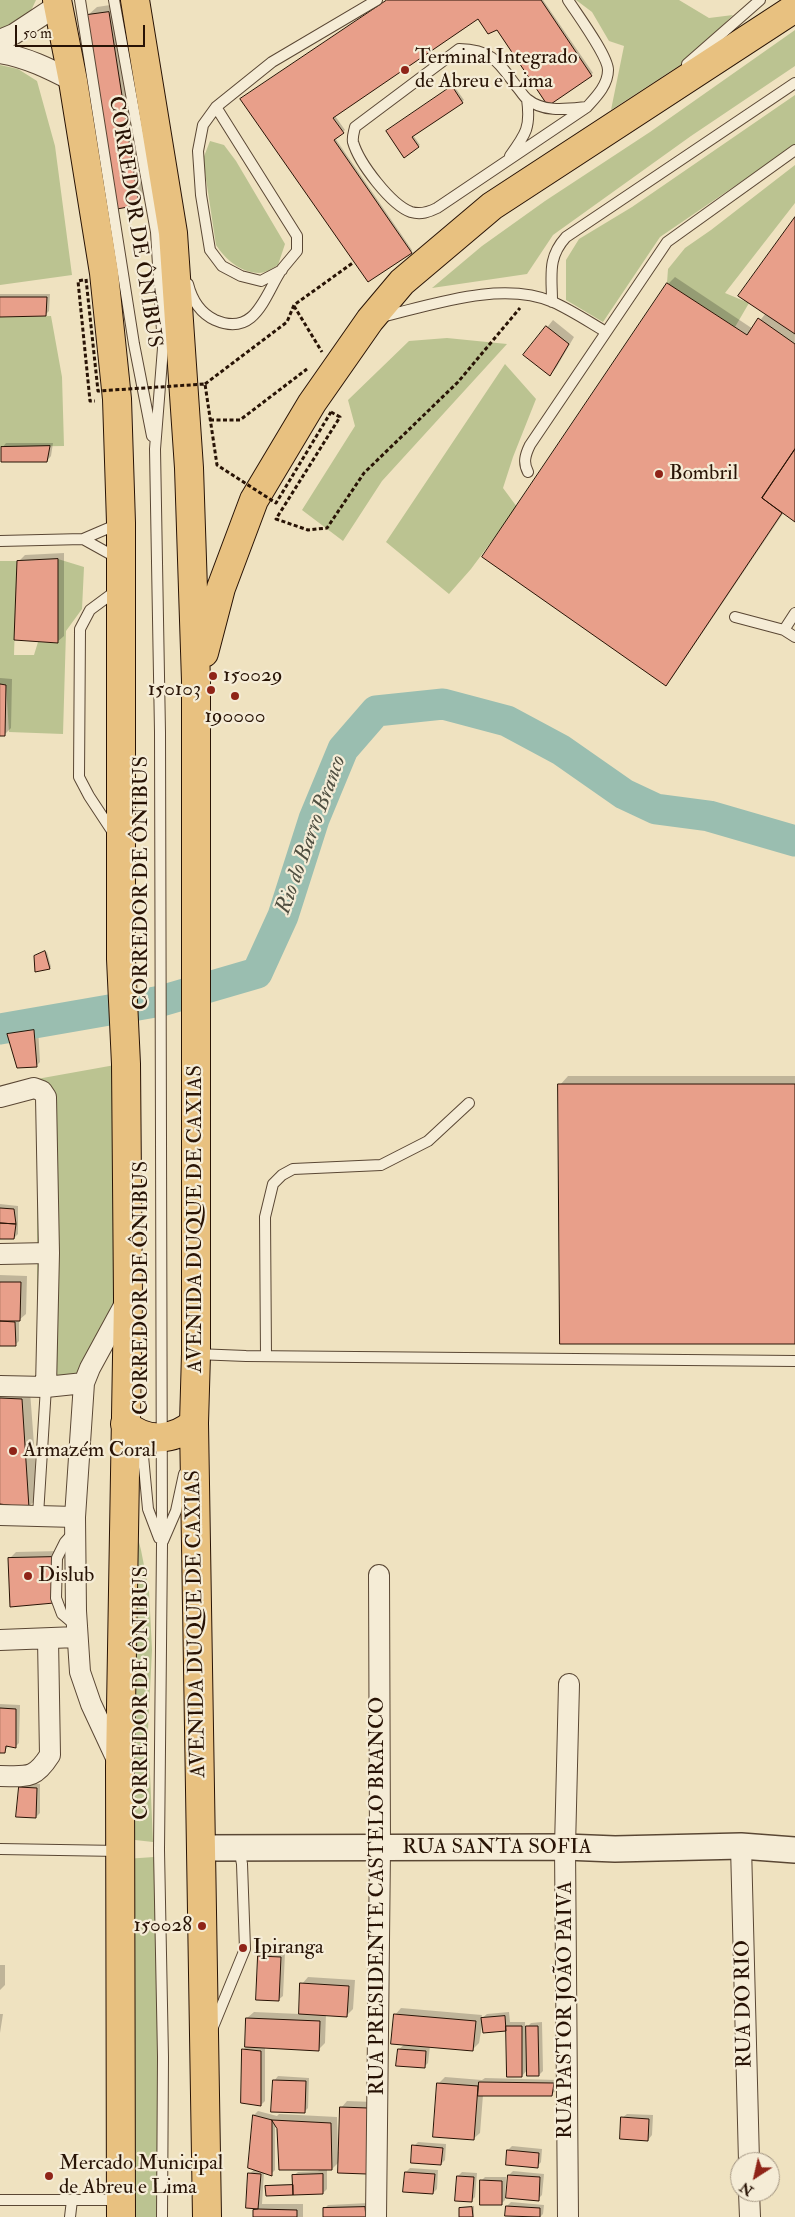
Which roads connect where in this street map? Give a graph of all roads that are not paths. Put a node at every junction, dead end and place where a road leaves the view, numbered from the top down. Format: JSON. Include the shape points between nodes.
{"nodes":[{"id":1,"x":114,"y":0,"type":"edge"},
{"id":2,"x":135,"y":0,"type":"edge"},
{"id":3,"x":377,"y":0,"type":"edge"},
{"id":4,"x":568,"y":0,"type":"edge"},
{"id":5,"x":760,"y":0,"type":"edge"},
{"id":6,"x":65,"y":2,"type":"edge"},
{"id":7,"x":795,"y":8,"type":"edge"},
{"id":8,"x":0,"y":40,"type":"edge"},
{"id":9,"x":0,"y":53,"type":"edge"},
{"id":10,"x":73,"y":81,"type":"junction"},
{"id":11,"x":795,"y":83,"type":"edge"},
{"id":12,"x":527,"y":99,"type":"junction"},
{"id":13,"x":216,"y":107,"type":"junction"},
{"id":14,"x":587,"y":107,"type":"junction"},
{"id":15,"x":619,"y":125,"type":"junction"},
{"id":16,"x":795,"y":150,"type":"edge"},
{"id":17,"x":505,"y":162,"type":"junction"},
{"id":18,"x":169,"y":208,"type":"junction"},
{"id":19,"x":282,"y":270,"type":"junction"},
{"id":20,"x":552,"y":302,"type":"junction"},
{"id":21,"x":370,"y":320,"type":"junction"},
{"id":22,"x":606,"y":332,"type":"junction"},
{"id":23,"x":155,"y":449,"type":"junction"},
{"id":24,"x":528,"y":472,"type":"dead end"},
{"id":25,"x":121,"y":523,"type":"junction"},
{"id":26,"x":83,"y":539,"type":"junction"},
{"id":27,"x":0,"y":541,"type":"edge"},
{"id":28,"x":122,"y":573,"type":"junction"},
{"id":29,"x":795,"y":613,"type":"edge"},
{"id":30,"x":735,"y":617,"type":"dead end"},
{"id":31,"x":784,"y":630,"type":"junction"},
{"id":32,"x":795,"y":637,"type":"edge"},
{"id":33,"x":196,"y":681,"type":"junction"},
{"id":34,"x":121,"y":843,"type":"junction"},
{"id":35,"x":0,"y":1097,"type":"edge"},
{"id":36,"x":468,"y":1102,"type":"dead end"},
{"id":37,"x":48,"y":1253,"type":"junction"},
{"id":38,"x":0,"y":1254,"type":"edge"},
{"id":39,"x":128,"y":1299,"type":"junction"},
{"id":40,"x":196,"y":1354,"type":"junction"},
{"id":41,"x":266,"y":1356,"type":"junction"},
{"id":42,"x":795,"y":1361,"type":"edge"},
{"id":43,"x":84,"y":1383,"type":"junction"},
{"id":44,"x":0,"y":1386,"type":"edge"},
{"id":45,"x":46,"y":1387,"type":"junction"},
{"id":46,"x":137,"y":1396,"type":"dead end"},
{"id":47,"x":194,"y":1423,"type":"junction"},
{"id":48,"x":142,"y":1430,"type":"junction"},
{"id":49,"x":0,"y":1515,"type":"edge"},
{"id":50,"x":38,"y":1515,"type":"junction"},
{"id":51,"x":75,"y":1524,"type":"junction"},
{"id":52,"x":162,"y":1544,"type":"junction"},
{"id":53,"x":379,"y":1575,"type":"dead end"},
{"id":54,"x":77,"y":1632,"type":"junction"},
{"id":55,"x":48,"y":1639,"type":"junction"},
{"id":56,"x":0,"y":1640,"type":"edge"},
{"id":57,"x":569,"y":1684,"type":"dead end"},
{"id":58,"x":120,"y":1766,"type":"junction"},
{"id":59,"x":0,"y":1776,"type":"edge"},
{"id":60,"x":741,"y":1846,"type":"junction"},
{"id":61,"x":565,"y":1847,"type":"junction"},
{"id":62,"x":200,"y":1848,"type":"junction"},
{"id":63,"x":239,"y":1848,"type":"junction"},
{"id":64,"x":380,"y":1848,"type":"junction"},
{"id":65,"x":0,"y":1849,"type":"edge"},
{"id":66,"x":795,"y":1850,"type":"edge"},
{"id":67,"x":120,"y":1851,"type":"junction"},
{"id":68,"x":203,"y":2054,"type":"junction"},
{"id":69,"x":749,"y":2152,"type":"edge"},
{"id":70,"x":0,"y":2200,"type":"edge"},
{"id":71,"x":72,"y":2200,"type":"junction"},
{"id":72,"x":750,"y":2202,"type":"edge"},
{"id":73,"x":121,"y":2209,"type":"edge"},
{"id":74,"x":70,"y":2217,"type":"edge"},
{"id":75,"x":162,"y":2217,"type":"edge"},
{"id":76,"x":207,"y":2217,"type":"edge"},
{"id":77,"x":376,"y":2217,"type":"edge"},
{"id":78,"x":568,"y":2217,"type":"edge"},
{"id":79,"x":750,"y":2217,"type":"edge"}],
"edges":[{"from":1,"to":23,"type":"lane","name":"CORREDOR DE ÔNIBUS","via":[[156,232],[163,348]]},
{"from":2,"to":18,"type":"highway"},
{"from":3,"to":13,"type":"lane","via":[[272,62]]},
{"from":4,"to":14,"type":"lane","via":[[608,70],[601,92]]},
{"from":5,"to":15,"type":"lane"},
{"from":6,"to":8,"type":"street"},
{"from":6,"to":10,"type":"highway"},
{"from":6,"to":23,"type":"lane","name":"CORREDOR DE ÔNIBUS"},
{"from":7,"to":15,"type":"highway"},
{"from":9,"to":10,"type":"street","via":[[37,63]]},
{"from":10,"to":25,"type":"highway","via":[[104,273],[117,398]]},
{"from":11,"to":20,"type":"lane","via":[[566,237],[551,260]]},
{"from":12,"to":14,"type":"lane","via":[[555,110]]},
{"from":12,"to":17,"type":"lane","via":[[529,126]]},
{"from":12,"to":17,"type":"lane","via":[[488,54],[459,49],[355,127],[352,140],[358,155],[397,205],[424,214],[438,208]]},
{"from":13,"to":19,"type":"lane","via":[[297,236],[297,251]]},
{"from":13,"to":19,"type":"lane","via":[[203,125],[198,151],[210,250],[222,266],[241,276],[261,281]]},
{"from":14,"to":17,"type":"lane"},
{"from":15,"to":21,"type":"highway","via":[[492,206],[402,282]]},
{"from":16,"to":22,"type":"lane","via":[[675,234]]},
{"from":18,"to":19,"type":"lane","via":[[191,298],[207,316],[227,325],[257,313]]},
{"from":18,"to":33,"type":"highway","via":[[189,468]]},
{"from":20,"to":21,"type":"lane","via":[[519,294],[475,295]]},
{"from":20,"to":22,"type":"lane"},
{"from":21,"to":33,"type":"highway","via":[[312,403],[254,500],[221,588]]},
{"from":22,"to":24,"type":"lane","via":[[530,445],[525,460]]},
{"from":23,"to":48,"type":"lane","name":"CORREDOR DE ÔNIBUS","via":[[160,732]]},
{"from":25,"to":26,"type":"lane"},
{"from":25,"to":28,"type":"highway"},
{"from":26,"to":27,"type":"lane"},
{"from":26,"to":28,"type":"lane"},
{"from":28,"to":34,"type":"highway"},
{"from":28,"to":34,"type":"lane","via":[[90,610],[80,629],[79,778]]},
{"from":29,"to":31,"type":"lane"},
{"from":30,"to":31,"type":"lane"},
{"from":31,"to":32,"type":"lane"},
{"from":33,"to":40,"type":"highway","name":"AVENIDA DUQUE DE CAXIAS"},
{"from":34,"to":39,"type":"highway"},
{"from":35,"to":37,"type":"street","via":[[34,1088],[46,1097]]},
{"from":36,"to":41,"type":"lane","via":[[428,1141],[381,1165],[294,1170],[273,1184],[265,1217]]},
{"from":37,"to":38,"type":"street"},
{"from":37,"to":45,"type":"street"},
{"from":39,"to":43,"type":"street"},
{"from":39,"to":46,"type":"lane"},
{"from":39,"to":48,"type":"highway"},
{"from":40,"to":41,"type":"lane"},
{"from":40,"to":47,"type":"highway","name":"AVENIDA DUQUE DE CAXIAS"},
{"from":41,"to":42,"type":"lane"},
{"from":43,"to":45,"type":"street"},
{"from":43,"to":51,"type":"street"},
{"from":44,"to":45,"type":"street"},
{"from":45,"to":50,"type":"lane"},
{"from":47,"to":48,"type":"highway","via":[[177,1436]]},
{"from":47,"to":52,"type":"lane","via":[[176,1511]]},
{"from":47,"to":62,"type":"highway","name":"AVENIDA DUQUE DE CAXIAS"},
{"from":48,"to":52,"type":"lane","name":"CORREDOR DE ÔNIBUS"},
{"from":48,"to":52,"type":"lane","via":[[148,1509]]},
{"from":48,"to":58,"type":"highway"},
{"from":49,"to":50,"type":"street"},
{"from":50,"to":51,"type":"street"},
{"from":51,"to":54,"type":"street"},
{"from":52,"to":75,"type":"lane","name":"CORREDOR DE ÔNIBUS","via":[[159,1850]]},
{"from":53,"to":64,"type":"street","name":"RUA PRESIDENTE CASTELO BRANCO"},
{"from":54,"to":55,"type":"street"},
{"from":54,"to":58,"type":"street","via":[[80,1672]]},
{"from":55,"to":56,"type":"street"},
{"from":55,"to":59,"type":"street","via":[[50,1755],[41,1770],[28,1776]]},
{"from":57,"to":61,"type":"street","name":"RUA PASTOR JOÃO PAIVA"},
{"from":58,"to":67,"type":"highway"},
{"from":60,"to":61,"type":"street","name":"RUA SANTA SOFIA"},
{"from":60,"to":66,"type":"street","name":"RUA SANTA SOFIA"},
{"from":60,"to":69,"type":"street","name":"RUA DO RIO"},
{"from":61,"to":64,"type":"street","name":"RUA SANTA SOFIA"},
{"from":61,"to":78,"type":"street","name":"RUA PASTOR JOÃO PAIVA"},
{"from":62,"to":63,"type":"street","name":"RUA SANTA SOFIA"},
{"from":62,"to":68,"type":"highway","name":"AVENIDA DUQUE DE CAXIAS"},
{"from":63,"to":64,"type":"street","name":"RUA SANTA SOFIA"},
{"from":63,"to":68,"type":"lane","via":[[245,1949]]},
{"from":64,"to":77,"type":"street","name":"RUA PRESIDENTE CASTELO BRANCO"},
{"from":65,"to":67,"type":"lane"},
{"from":67,"to":73,"type":"highway"},
{"from":68,"to":76,"type":"highway","name":"AVENIDA DUQUE DE CAXIAS"},
{"from":70,"to":71,"type":"lane"},
{"from":71,"to":73,"type":"lane"},
{"from":71,"to":74,"type":"lane"},
{"from":72,"to":79,"type":"street"}]}
